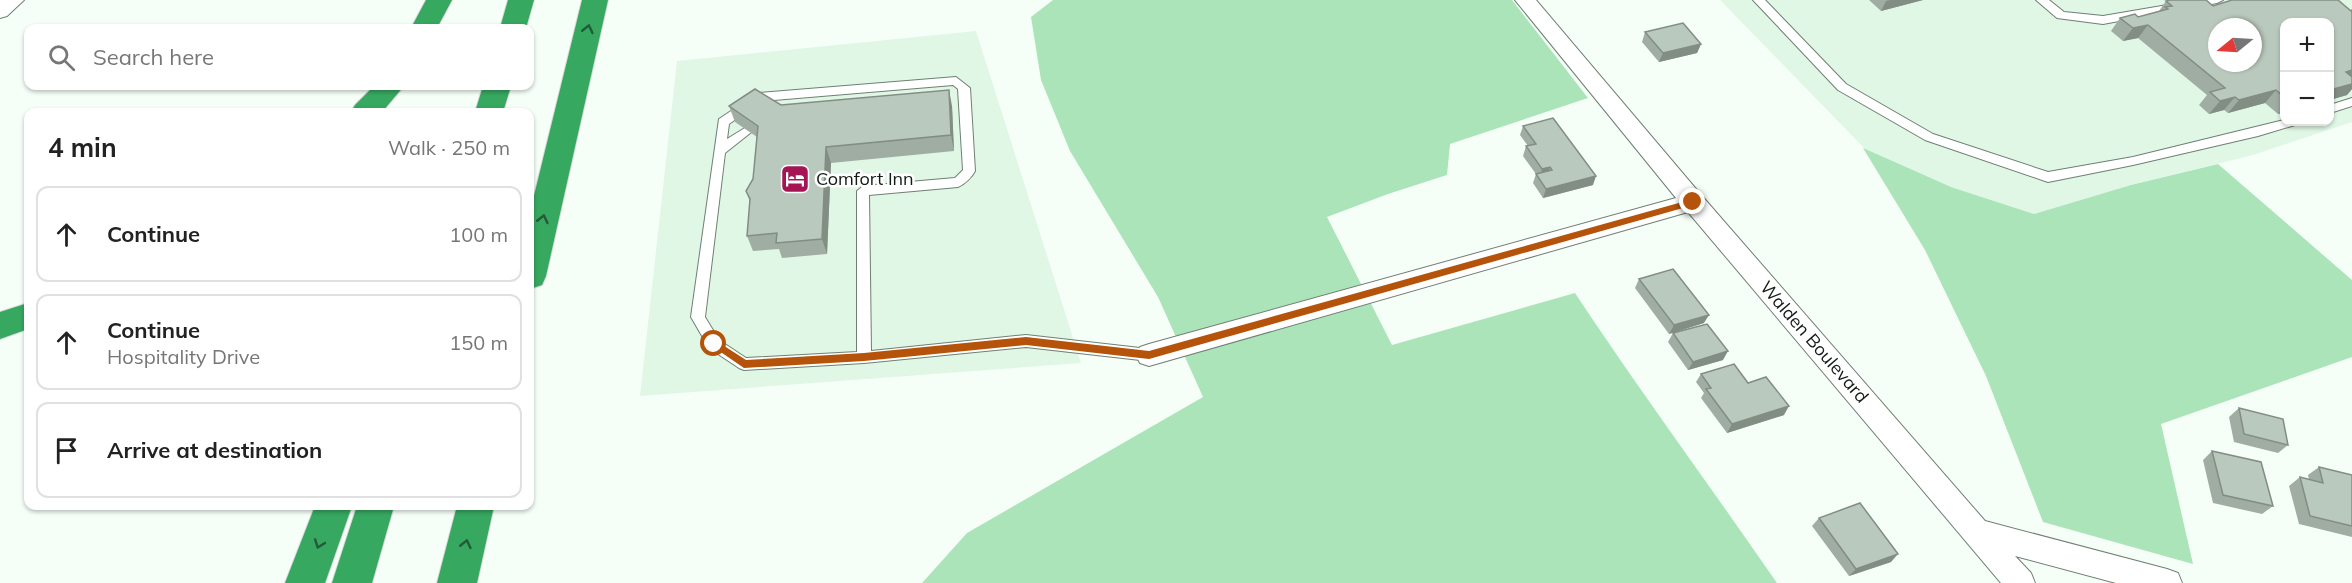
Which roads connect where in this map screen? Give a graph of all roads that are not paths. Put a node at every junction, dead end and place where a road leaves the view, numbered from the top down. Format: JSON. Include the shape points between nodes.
{"nodes":[{"id":1,"x":14,"y":0,"type":"edge"},
{"id":2,"x":439,"y":0,"type":"edge"},
{"id":3,"x":521,"y":0,"type":"edge"},
{"id":4,"x":595,"y":0,"type":"edge"},
{"id":5,"x":1525,"y":0,"type":"edge"},
{"id":6,"x":1759,"y":0,"type":"edge"},
{"id":7,"x":2042,"y":0,"type":"edge"},
{"id":8,"x":2217,"y":0,"type":"edge"},
{"id":9,"x":0,"y":11,"type":"edge"},
{"id":10,"x":426,"y":24,"type":"edge"},
{"id":11,"x":514,"y":24,"type":"edge"},
{"id":12,"x":386,"y":90,"type":"edge"},
{"id":13,"x":496,"y":90,"type":"edge"},
{"id":14,"x":801,"y":94,"type":"junction"},
{"id":15,"x":2352,"y":102,"type":"edge"},
{"id":16,"x":782,"y":107,"type":"edge"},
{"id":17,"x":368,"y":108,"type":"edge"},
{"id":18,"x":490,"y":108,"type":"edge"},
{"id":19,"x":2334,"y":108,"type":"edge"},
{"id":20,"x":2280,"y":125,"type":"edge"},
{"id":21,"x":748,"y":130,"type":"edge"},
{"id":22,"x":721,"y":150,"type":"junction"},
{"id":23,"x":1693,"y":202,"type":"junction"},
{"id":24,"x":534,"y":259,"type":"edge"},
{"id":25,"x":24,"y":317,"type":"edge"},
{"id":26,"x":0,"y":326,"type":"edge"},
{"id":27,"x":1149,"y":355,"type":"joint"},
{"id":28,"x":864,"y":357,"type":"junction"},
{"id":29,"x":332,"y":510,"type":"edge"},
{"id":30,"x":374,"y":510,"type":"edge"},
{"id":31,"x":474,"y":510,"type":"edge"},
{"id":32,"x":1977,"y":532,"type":"junction"},
{"id":33,"x":305,"y":583,"type":"edge"},
{"id":34,"x":352,"y":583,"type":"edge"},
{"id":35,"x":457,"y":583,"type":"edge"},
{"id":36,"x":2020,"y":583,"type":"edge"},
{"id":37,"x":2168,"y":583,"type":"edge"}],
"edges":[{"from":1,"to":9,"type":"street"},
{"from":2,"to":10,"type":"highway"},
{"from":3,"to":11,"type":"highway"},
{"from":24,"to":4,"type":"highway","one_way":true},
{"from":5,"to":23,"type":"street","name":"Walden Boulevard"},
{"from":6,"to":20,"type":"lane","via":[[1842,87],[1929,137],[2048,177]]},
{"from":7,"to":8,"type":"lane","via":[[2061,15],[2103,20]]},
{"from":12,"to":17,"type":"highway"},
{"from":13,"to":18,"type":"highway"},
{"from":14,"to":16,"type":"lane"},
{"from":14,"to":22,"type":"lane","via":[[758,98],[723,122]]},
{"from":14,"to":28,"type":"lane","via":[[956,81],[964,88],[969,171],[958,182],[863,191]]},
{"from":15,"to":19,"type":"lane"},
{"from":21,"to":22,"type":"lane"},
{"from":22,"to":28,"type":"lane","via":[[698,317],[714,344],[744,364]]},
{"from":23,"to":27,"type":"street"},
{"from":23,"to":32,"type":"street","name":"Walden Boulevard"},
{"from":25,"to":26,"type":"highway"},
{"from":27,"to":28,"type":"lane","via":[[1026,341]]},
{"from":29,"to":33,"type":"highway","one_way":true},
{"from":30,"to":34,"type":"highway"},
{"from":35,"to":31,"type":"highway","one_way":true},
{"from":32,"to":36,"type":"street","name":"Walden Boulevard"},
{"from":32,"to":37,"type":"street"}]}
